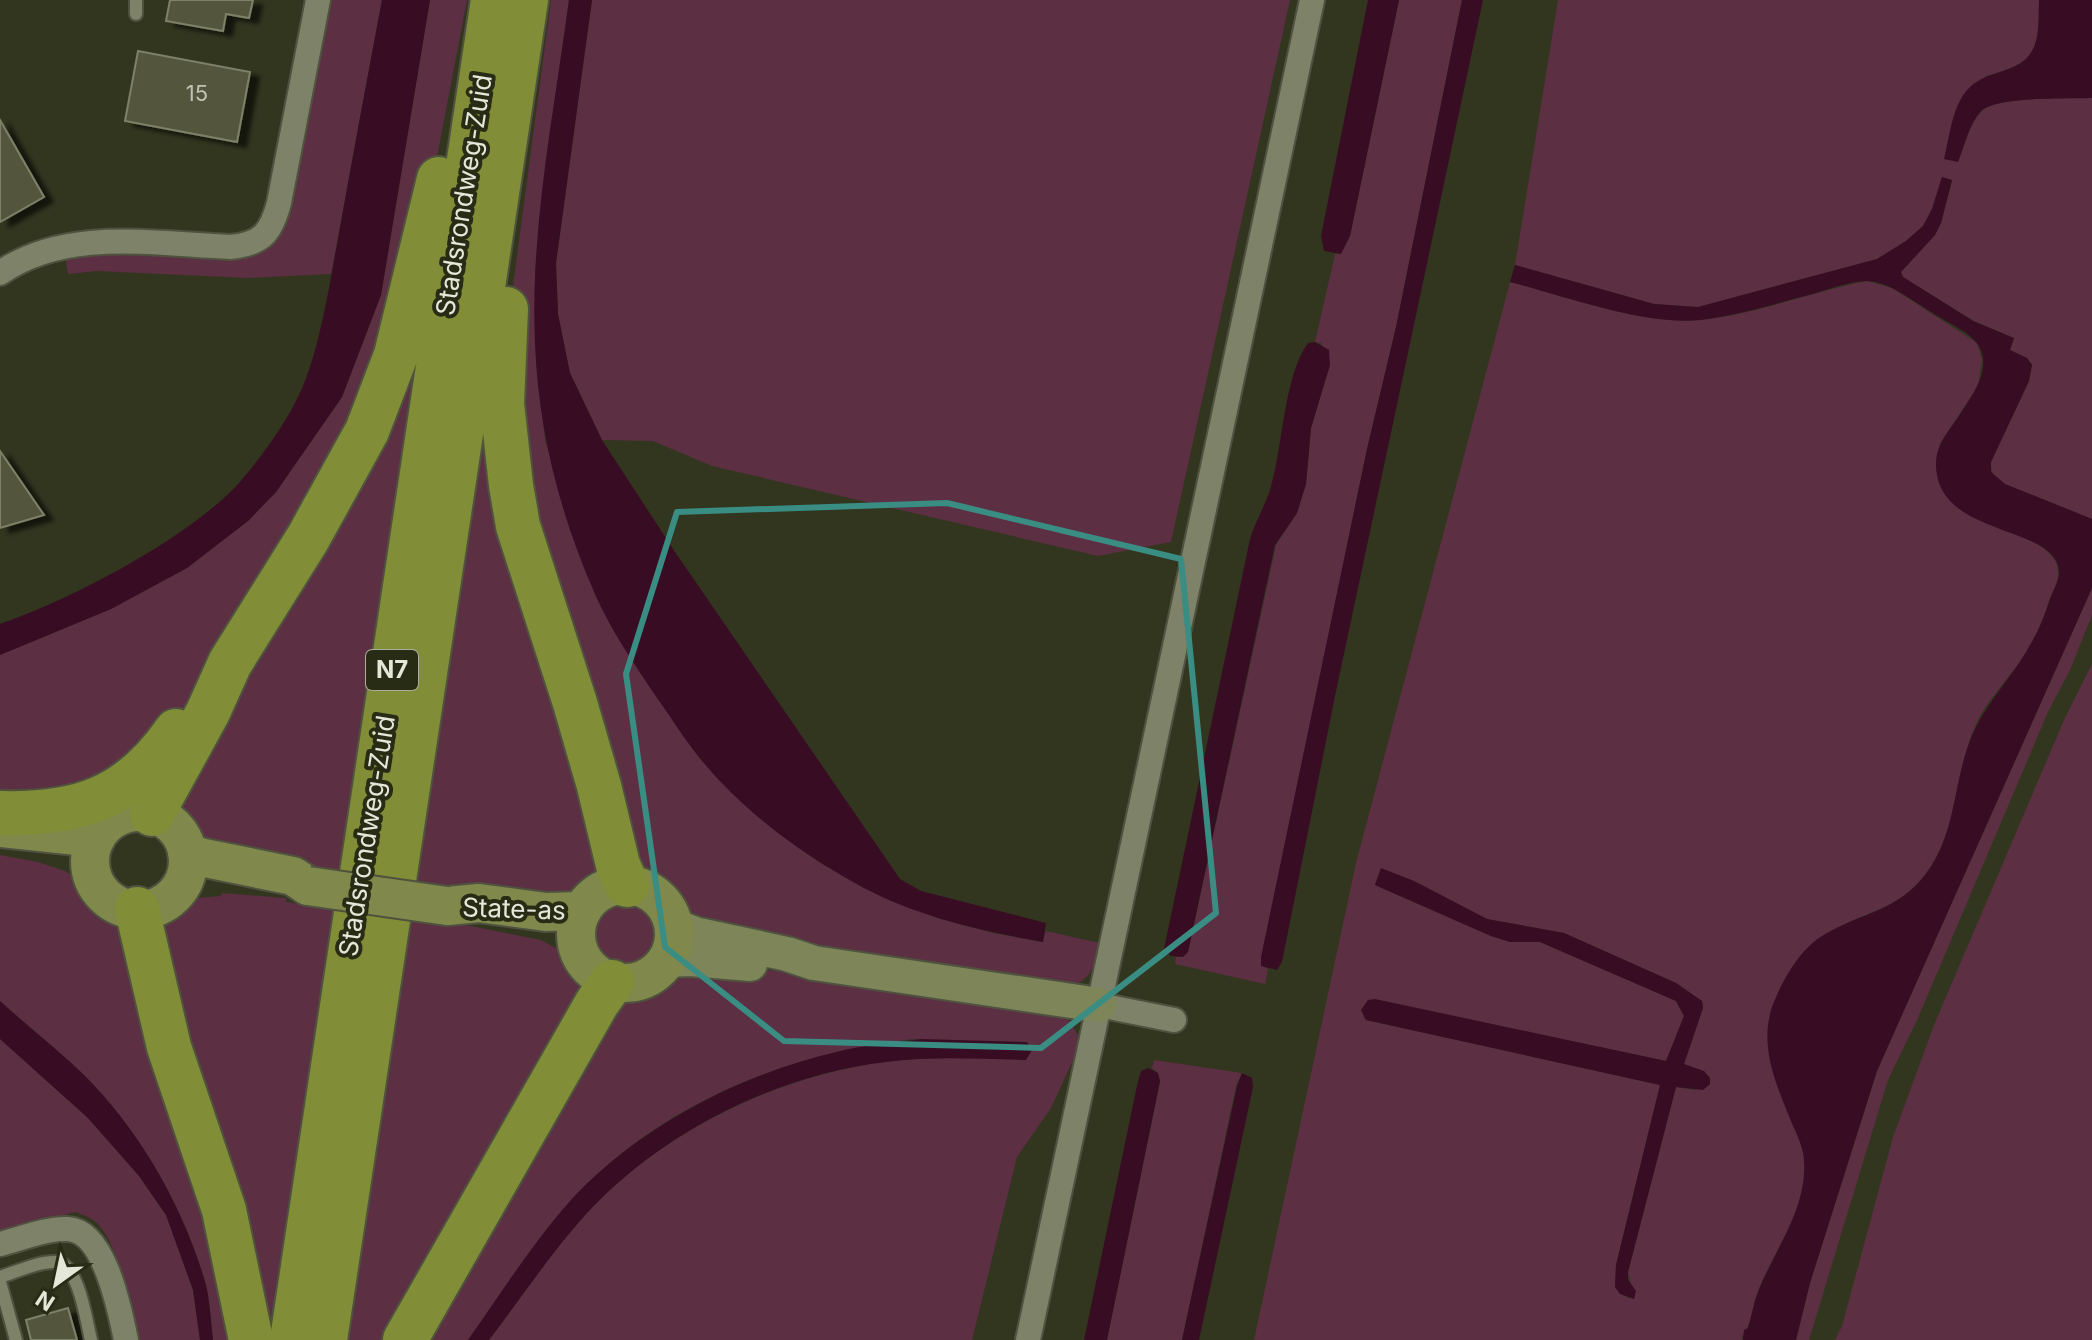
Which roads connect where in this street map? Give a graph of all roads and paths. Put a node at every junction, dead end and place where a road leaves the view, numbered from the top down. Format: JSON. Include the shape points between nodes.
{"nodes":[{"id":1,"x":136,"y":0,"type":"edge"},
{"id":2,"x":318,"y":0,"type":"edge"},
{"id":3,"x":479,"y":0,"type":"edge"},
{"id":4,"x":493,"y":0,"type":"edge"},
{"id":5,"x":528,"y":0,"type":"edge"},
{"id":6,"x":1312,"y":0,"type":"edge"},
{"id":7,"x":136,"y":14,"type":"dead end"},
{"id":8,"x":0,"y":273,"type":"edge"},
{"id":9,"x":230,"y":663,"type":"junction"},
{"id":10,"x":0,"y":813,"type":"edge"},
{"id":11,"x":152,"y":814,"type":"junction"},
{"id":12,"x":0,"y":828,"type":"edge"},
{"id":13,"x":0,"y":848,"type":"edge"},
{"id":14,"x":94,"y":854,"type":"junction"},
{"id":15,"x":185,"y":868,"type":"junction"},
{"id":16,"x":627,"y":885,"type":"junction"},
{"id":17,"x":137,"y":909,"type":"junction"},
{"id":18,"x":579,"y":928,"type":"junction"},
{"id":19,"x":671,"y":943,"type":"junction"},
{"id":20,"x":612,"y":982,"type":"junction"},
{"id":21,"x":1099,"y":1005,"type":"junction"},
{"id":22,"x":1174,"y":1020,"type":"dead end"},
{"id":23,"x":0,"y":1244,"type":"edge"},
{"id":24,"x":0,"y":1280,"type":"edge"},
{"id":25,"x":16,"y":1340,"type":"edge"},
{"id":26,"x":91,"y":1340,"type":"edge"},
{"id":27,"x":126,"y":1340,"type":"edge"},
{"id":28,"x":251,"y":1340,"type":"edge"},
{"id":29,"x":292,"y":1340,"type":"edge"},
{"id":30,"x":325,"y":1340,"type":"edge"},
{"id":31,"x":405,"y":1340,"type":"edge"},
{"id":32,"x":1028,"y":1340,"type":"edge"}],
"edges":[{"from":1,"to":7,"type":"lane"},
{"from":2,"to":8,"type":"street","via":[[279,203],[264,235],[248,245],[230,247],[93,241],[63,245]]},
{"from":3,"to":9,"type":"highway","via":[[413,294],[383,392],[334,495]]},
{"from":4,"to":29,"type":"highway","name":"Stadsrondweg-Zuid","number":"N7"},
{"from":5,"to":16,"type":"highway","number":"N7","via":[[531,78],[505,318],[504,432],[518,526]]},
{"from":5,"to":30,"type":"highway","name":"Stadsrondweg-Zuid","number":"N7"},
{"from":6,"to":21,"type":"street"},
{"from":9,"to":10,"type":"highway","via":[[154,759],[121,787],[79,807]]},
{"from":9,"to":11,"type":"highway"},
{"from":11,"to":14,"type":"main road","via":[[120,816],[102,829]]},
{"from":11,"to":15,"type":"main road","via":[[179,832]]},
{"from":12,"to":14,"type":"main road"},
{"from":13,"to":14,"type":"main road","via":[[80,865]]},
{"from":14,"to":17,"type":"main road","via":[[103,893]]},
{"from":15,"to":17,"type":"main road","via":[[168,900]]},
{"from":15,"to":18,"type":"main road","name":"State-as","bridge":true,"via":[[200,857],[293,876],[308,886],[447,906],[479,903],[546,912]]},
{"from":16,"to":18,"type":"main road","via":[[594,896]]},
{"from":16,"to":19,"type":"main road","via":[[661,900]]},
{"from":17,"to":28,"type":"highway","via":[[169,1047],[224,1210]]},
{"from":18,"to":20,"type":"main road","via":[[589,968]]},
{"from":19,"to":20,"type":"main road","via":[[649,978]]},
{"from":19,"to":21,"type":"street","via":[[690,959],[785,967],[814,963]]},
{"from":20,"to":31,"type":"highway"},
{"from":21,"to":22,"type":"street"},
{"from":21,"to":32,"type":"street"},
{"from":23,"to":27,"type":"street","via":[[54,1230],[81,1232],[102,1258]]},
{"from":24,"to":25,"type":"lane"},
{"from":24,"to":26,"type":"lane","via":[[53,1261],[65,1264],[73,1273]]}]}
